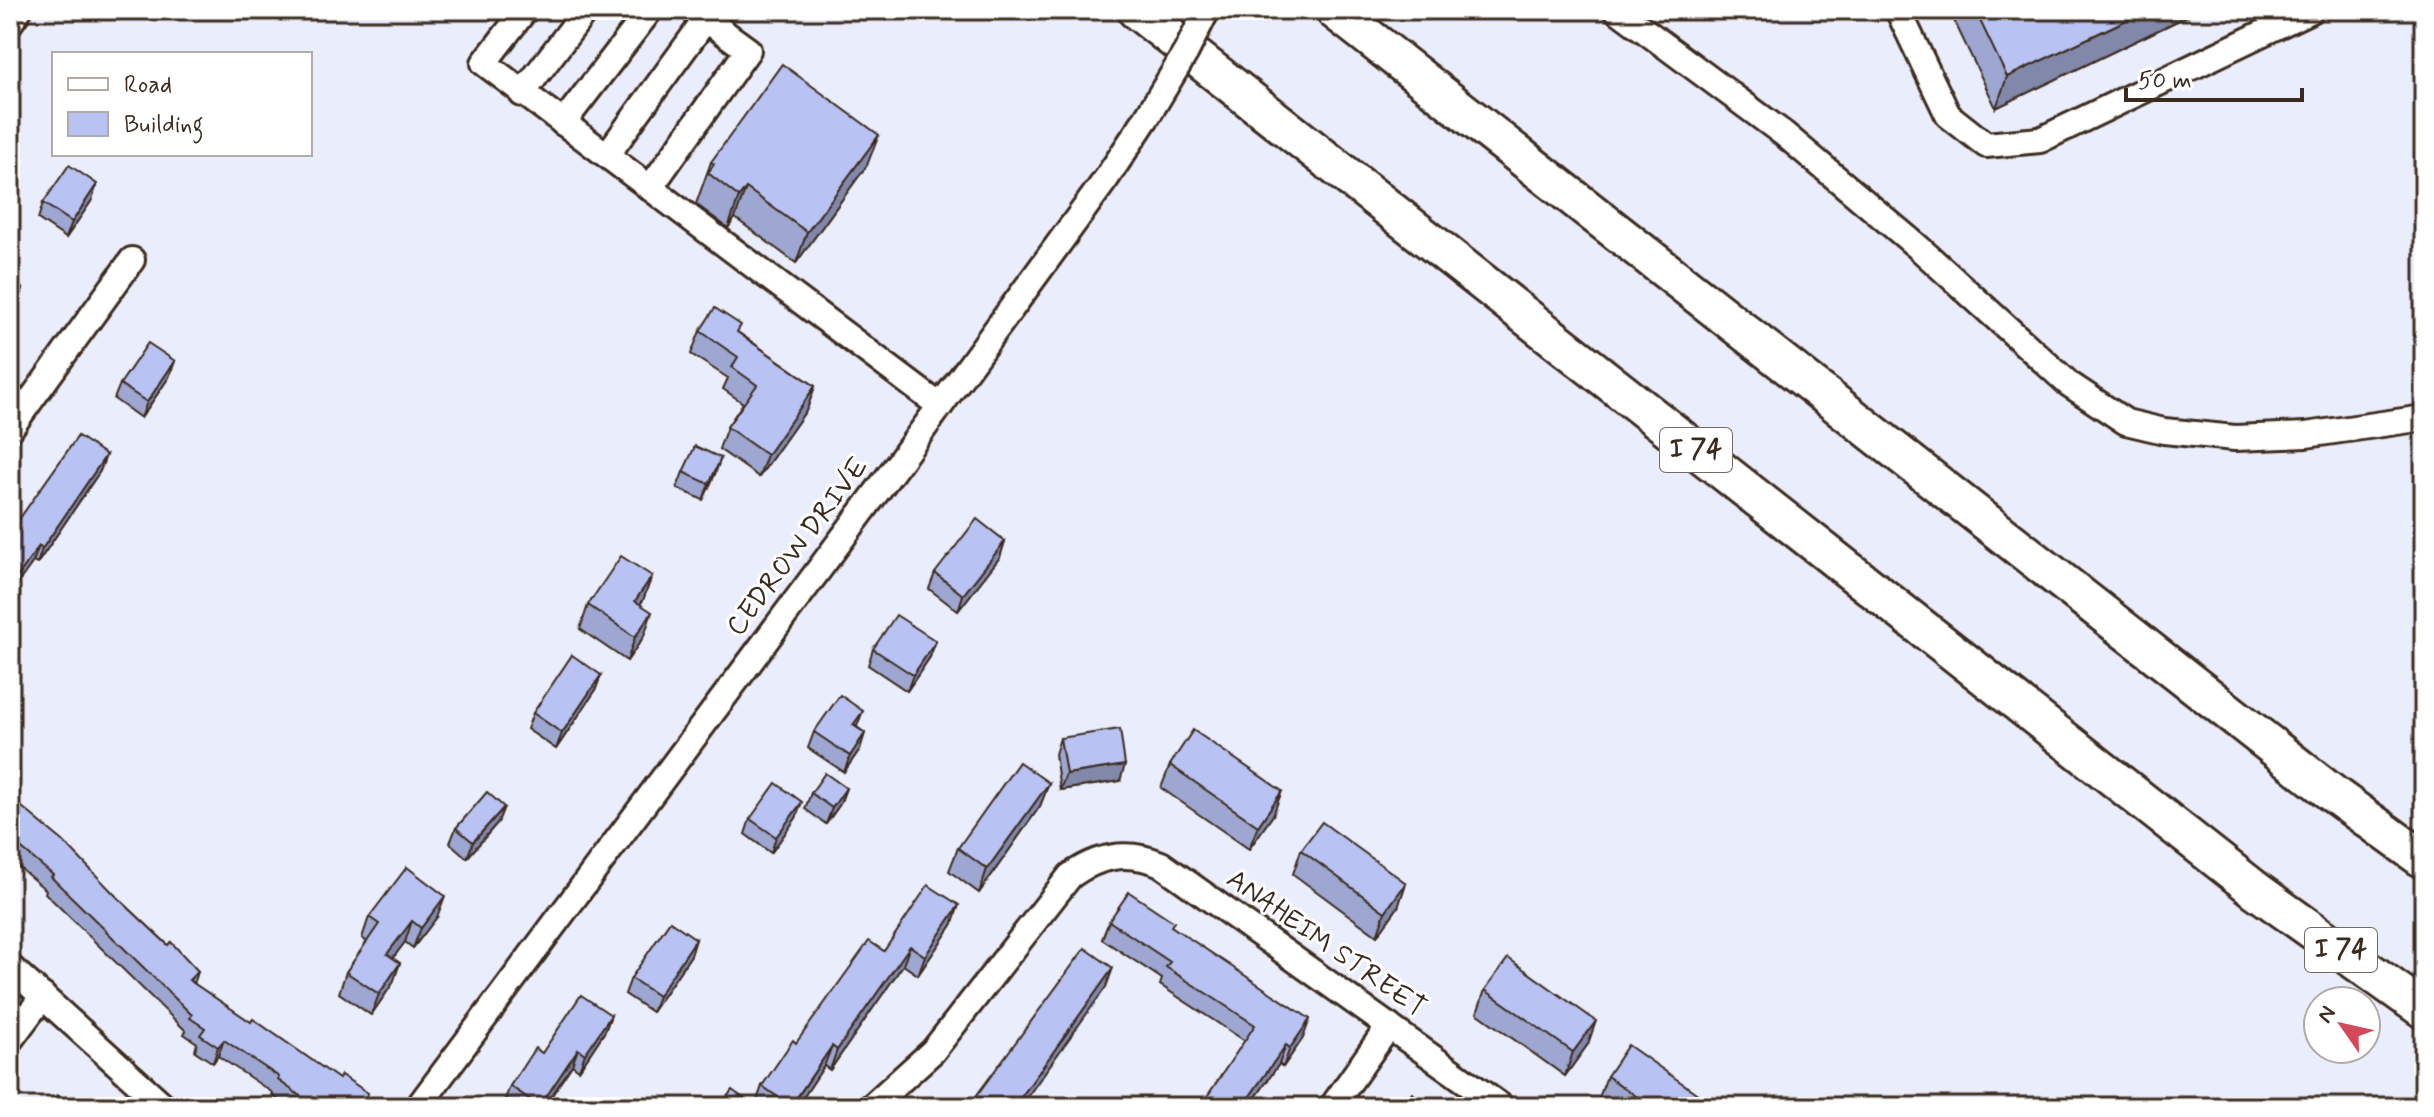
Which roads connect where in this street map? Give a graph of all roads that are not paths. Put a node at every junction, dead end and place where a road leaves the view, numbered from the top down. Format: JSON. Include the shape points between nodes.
{"nodes":[{"id":1,"x":19,"y":10,"type":"edge"},
{"id":2,"x":525,"y":10,"type":"edge"},
{"id":3,"x":586,"y":10,"type":"edge"},
{"id":4,"x":650,"y":10,"type":"edge"},
{"id":5,"x":1136,"y":10,"type":"edge"},
{"id":6,"x":1207,"y":10,"type":"edge"},
{"id":7,"x":1334,"y":10,"type":"edge"},
{"id":8,"x":1617,"y":10,"type":"edge"},
{"id":9,"x":1898,"y":10,"type":"edge"},
{"id":10,"x":2311,"y":10,"type":"edge"},
{"id":11,"x":699,"y":15,"type":"edge"},
{"id":12,"x":10,"y":23,"type":"edge"},
{"id":13,"x":522,"y":94,"type":"junction"},
{"id":14,"x":563,"y":123,"type":"junction"},
{"id":15,"x":607,"y":155,"type":"junction"},
{"id":16,"x":650,"y":188,"type":"junction"},
{"id":17,"x":132,"y":260,"type":"dead end"},
{"id":18,"x":940,"y":406,"type":"junction"},
{"id":19,"x":2424,"y":418,"type":"edge"},
{"id":20,"x":10,"y":429,"type":"edge"},
{"id":21,"x":2424,"y":860,"type":"edge"},
{"id":22,"x":10,"y":967,"type":"edge"},
{"id":23,"x":43,"y":996,"type":"junction"},
{"id":24,"x":2424,"y":1010,"type":"edge"},
{"id":25,"x":1389,"y":1026,"type":"junction"},
{"id":26,"x":10,"y":1040,"type":"edge"},
{"id":27,"x":165,"y":1107,"type":"edge"},
{"id":28,"x":418,"y":1107,"type":"edge"},
{"id":29,"x":871,"y":1107,"type":"edge"},
{"id":30,"x":1332,"y":1107,"type":"edge"},
{"id":31,"x":1502,"y":1107,"type":"edge"}],
"edges":[{"from":1,"to":12,"type":"street"},
{"from":2,"to":13,"type":"street","via":[[484,63]]},
{"from":3,"to":13,"type":"street"},
{"from":4,"to":14,"type":"street"},
{"from":5,"to":24,"type":"highway","number":"I 74","via":[[2257,891]]},
{"from":6,"to":18,"type":"street","name":"CEDROW DRIVE","bridge":true,"via":[[1106,179]]},
{"from":7,"to":21,"type":"highway"},
{"from":8,"to":19,"type":"street","via":[[1784,134],[2069,384],[2126,422],[2235,438],[2306,435]]},
{"from":9,"to":10,"type":"street","via":[[1948,115],[1986,145],[2040,140]]},
{"from":11,"to":15,"type":"street"},
{"from":11,"to":16,"type":"street","via":[[748,50]]},
{"from":13,"to":14,"type":"street"},
{"from":14,"to":15,"type":"street"},
{"from":15,"to":16,"type":"street"},
{"from":16,"to":18,"type":"street"},
{"from":17,"to":20,"type":"street"},
{"from":18,"to":28,"type":"street","name":"CEDROW DRIVE"},
{"from":22,"to":23,"type":"street"},
{"from":23,"to":26,"type":"street"},
{"from":23,"to":27,"type":"street"},
{"from":25,"to":29,"type":"street","name":"ANAHEIM STREET","via":[[1161,864],[1124,855],[1106,857],[1070,876],[933,1051]]},
{"from":25,"to":30,"type":"street"},
{"from":25,"to":31,"type":"street","name":"ANAHEIM STREET"}]}
